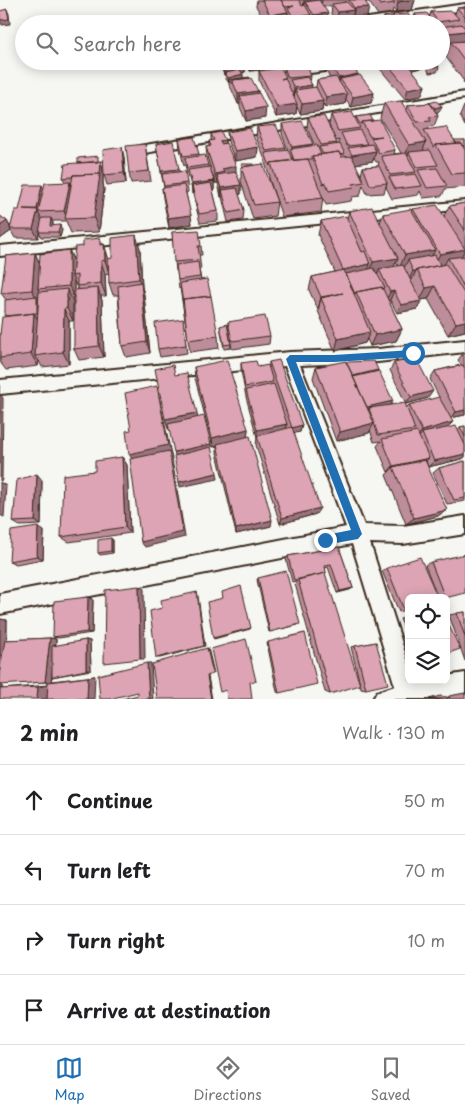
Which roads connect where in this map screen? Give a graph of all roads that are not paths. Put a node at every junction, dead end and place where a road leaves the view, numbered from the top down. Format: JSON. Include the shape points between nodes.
{"nodes":[{"id":1,"x":465,"y":7,"type":"edge"},
{"id":2,"x":410,"y":15,"type":"edge"},
{"id":3,"x":465,"y":49,"type":"edge"},
{"id":4,"x":450,"y":51,"type":"edge"},
{"id":5,"x":311,"y":70,"type":"edge"},
{"id":6,"x":276,"y":75,"type":"edge"},
{"id":7,"x":465,"y":95,"type":"edge"},
{"id":8,"x":139,"y":150,"type":"edge"},
{"id":9,"x":465,"y":205,"type":"edge"},
{"id":10,"x":0,"y":251,"type":"edge"},
{"id":11,"x":465,"y":346,"type":"edge"},
{"id":12,"x":290,"y":359,"type":"junction"},
{"id":13,"x":0,"y":386,"type":"edge"},
{"id":14,"x":465,"y":525,"type":"edge"},
{"id":15,"x":358,"y":534,"type":"junction"},
{"id":16,"x":0,"y":604,"type":"edge"},
{"id":17,"x":465,"y":683,"type":"edge"},
{"id":18,"x":408,"y":697,"type":"edge"},
{"id":19,"x":384,"y":699,"type":"edge"}],
"edges":[{"from":1,"to":2,"type":"street"},
{"from":3,"to":4,"type":"street"},
{"from":5,"to":6,"type":"street"},
{"from":7,"to":8,"type":"street"},
{"from":9,"to":10,"type":"street"},
{"from":11,"to":12,"type":"street","via":[[403,354]]},
{"from":12,"to":13,"type":"street"},
{"from":12,"to":15,"type":"street"},
{"from":14,"to":15,"type":"street","via":[[403,535]]},
{"from":15,"to":16,"type":"street"},
{"from":15,"to":18,"type":"street"},
{"from":17,"to":18,"type":"street"},
{"from":18,"to":19,"type":"street"}]}
